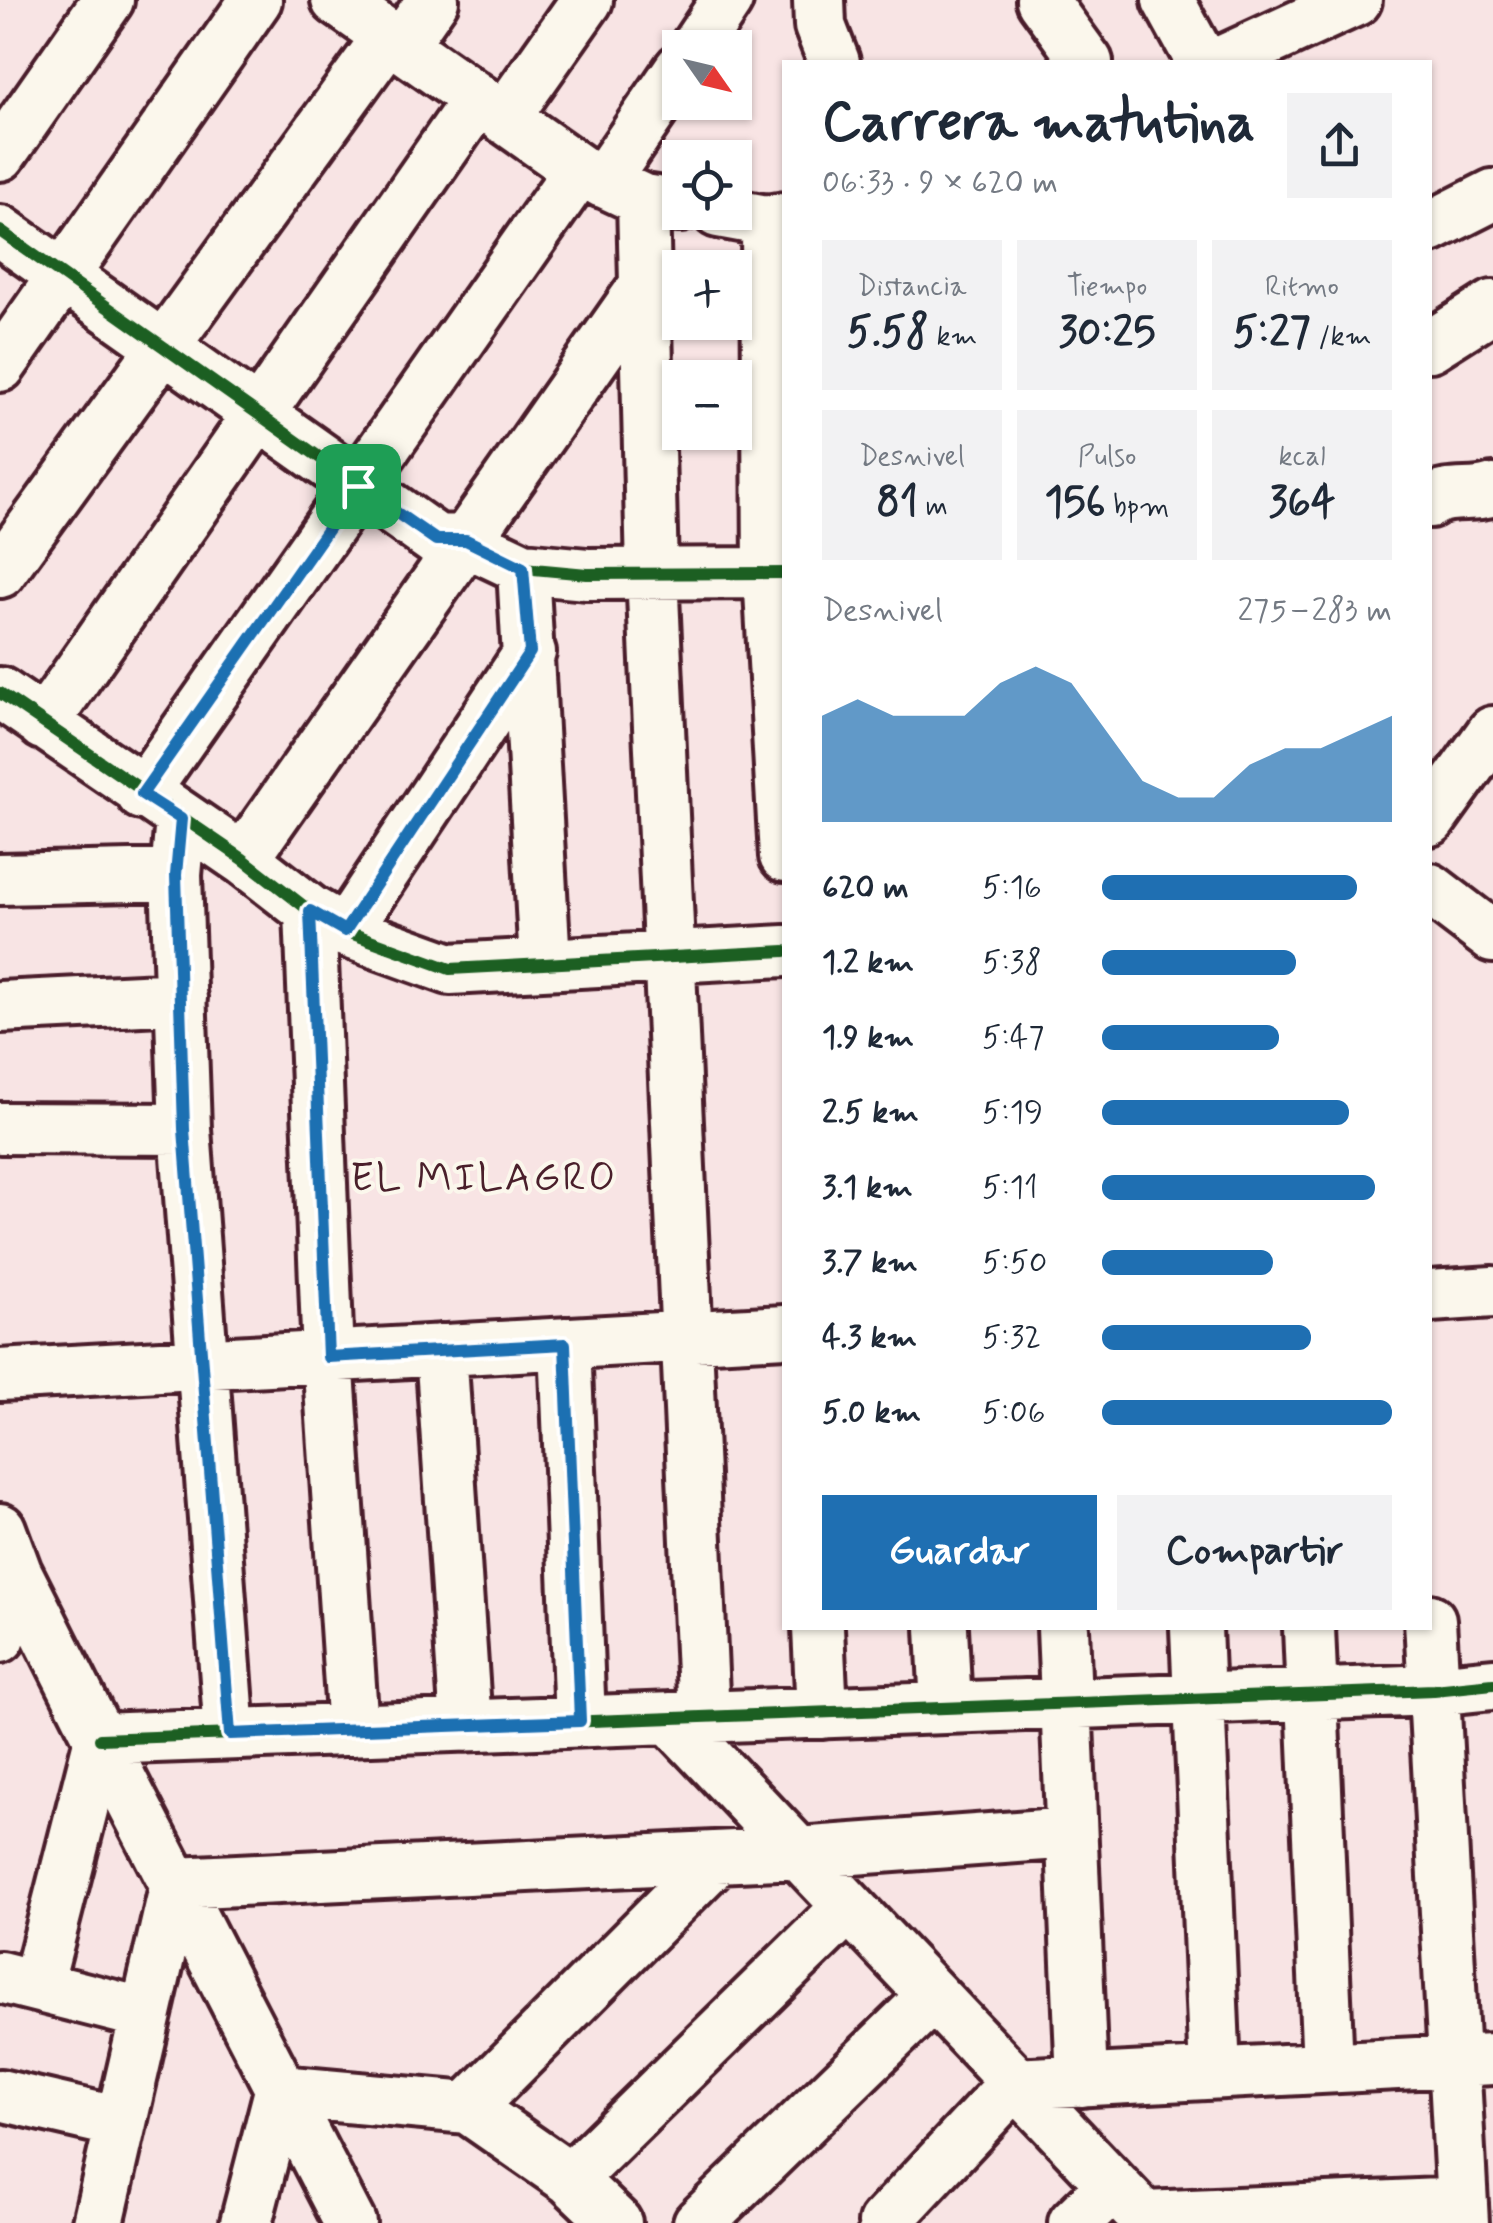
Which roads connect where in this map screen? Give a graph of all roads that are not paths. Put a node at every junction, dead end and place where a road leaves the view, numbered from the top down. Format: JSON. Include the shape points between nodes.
{"nodes":[{"id":1,"x":108,"y":0,"type":"edge"},
{"id":2,"x":256,"y":0,"type":"edge"},
{"id":3,"x":338,"y":0,"type":"edge"},
{"id":4,"x":433,"y":0,"type":"edge"},
{"id":5,"x":587,"y":0,"type":"edge"},
{"id":6,"x":728,"y":0,"type":"edge"},
{"id":7,"x":820,"y":0,"type":"edge"},
{"id":8,"x":1042,"y":0,"type":"edge"},
{"id":9,"x":1168,"y":0,"type":"edge"},
{"id":10,"x":1331,"y":5,"type":"edge"},
{"id":11,"x":707,"y":30,"type":"edge"},
{"id":12,"x":394,"y":41,"type":"junction"},
{"id":13,"x":833,"y":60,"type":"edge"},
{"id":14,"x":1086,"y":60,"type":"edge"},
{"id":15,"x":1201,"y":60,"type":"edge"},
{"id":16,"x":1225,"y":60,"type":"edge"},
{"id":17,"x":490,"y":109,"type":"junction"},
{"id":18,"x":662,"y":109,"type":"edge"},
{"id":19,"x":0,"y":155,"type":"edge"},
{"id":20,"x":626,"y":189,"type":"edge"},
{"id":21,"x":1493,"y":195,"type":"edge"},
{"id":22,"x":776,"y":219,"type":"edge"},
{"id":23,"x":1432,"y":225,"type":"edge"},
{"id":24,"x":0,"y":231,"type":"edge"},
{"id":25,"x":64,"y":275,"type":"junction"},
{"id":26,"x":643,"y":288,"type":"junction"},
{"id":27,"x":1493,"y":306,"type":"edge"},
{"id":28,"x":1432,"y":345,"type":"edge"},
{"id":29,"x":166,"y":346,"type":"junction"},
{"id":30,"x":0,"y":366,"type":"edge"},
{"id":31,"x":259,"y":415,"type":"junction"},
{"id":32,"x":358,"y":486,"type":"junction"},
{"id":33,"x":1493,"y":490,"type":"edge"},
{"id":34,"x":1432,"y":501,"type":"edge"},
{"id":35,"x":466,"y":540,"type":"junction"},
{"id":36,"x":523,"y":568,"type":"junction"},
{"id":37,"x":0,"y":572,"type":"edge"},
{"id":38,"x":777,"y":573,"type":"edge"},
{"id":39,"x":652,"y":574,"type":"junction"},
{"id":40,"x":530,"y":652,"type":"junction"},
{"id":41,"x":0,"y":693,"type":"edge"},
{"id":42,"x":43,"y":724,"type":"junction"},
{"id":43,"x":1493,"y":732,"type":"edge"},
{"id":44,"x":782,"y":750,"type":"edge"},
{"id":45,"x":162,"y":806,"type":"junction"},
{"id":46,"x":1432,"y":817,"type":"edge"},
{"id":47,"x":243,"y":859,"type":"junction"},
{"id":48,"x":176,"y":875,"type":"junction"},
{"id":49,"x":0,"y":879,"type":"edge"},
{"id":50,"x":1432,"y":891,"type":"edge"},
{"id":51,"x":327,"y":921,"type":"junction"},
{"id":52,"x":1466,"y":929,"type":"edge"},
{"id":53,"x":782,"y":951,"type":"edge"},
{"id":54,"x":668,"y":957,"type":"junction"},
{"id":55,"x":545,"y":963,"type":"junction"},
{"id":56,"x":181,"y":998,"type":"junction"},
{"id":57,"x":0,"y":1007,"type":"edge"},
{"id":58,"x":0,"y":1128,"type":"edge"},
{"id":59,"x":184,"y":1129,"type":"junction"},
{"id":60,"x":1493,"y":1292,"type":"edge"},
{"id":61,"x":1432,"y":1296,"type":"edge"},
{"id":62,"x":782,"y":1331,"type":"edge"},
{"id":63,"x":687,"y":1337,"type":"junction"},
{"id":64,"x":565,"y":1344,"type":"junction"},
{"id":65,"x":441,"y":1350,"type":"junction"},
{"id":66,"x":328,"y":1357,"type":"junction"},
{"id":67,"x":202,"y":1364,"type":"junction"},
{"id":68,"x":0,"y":1375,"type":"edge"},
{"id":69,"x":8,"y":1550,"type":"edge"},
{"id":70,"x":818,"y":1630,"type":"edge"},
{"id":71,"x":942,"y":1630,"type":"edge"},
{"id":72,"x":1063,"y":1630,"type":"edge"},
{"id":73,"x":1196,"y":1630,"type":"edge"},
{"id":74,"x":1309,"y":1630,"type":"edge"},
{"id":75,"x":1431,"y":1630,"type":"edge"},
{"id":76,"x":0,"y":1638,"type":"edge"},
{"id":77,"x":1493,"y":1684,"type":"edge"},
{"id":78,"x":1434,"y":1690,"type":"junction"},
{"id":79,"x":1312,"y":1695,"type":"junction"},
{"id":80,"x":1199,"y":1699,"type":"junction"},
{"id":81,"x":1066,"y":1704,"type":"junction"},
{"id":82,"x":946,"y":1708,"type":"junction"},
{"id":83,"x":822,"y":1713,"type":"junction"},
{"id":84,"x":687,"y":1718,"type":"junction"},
{"id":85,"x":580,"y":1721,"type":"junction"},
{"id":86,"x":466,"y":1726,"type":"junction"},
{"id":87,"x":352,"y":1730,"type":"junction"},
{"id":88,"x":230,"y":1734,"type":"junction"},
{"id":89,"x":100,"y":1739,"type":"junction"},
{"id":90,"x":1072,"y":1833,"type":"junction"},
{"id":91,"x":798,"y":1854,"type":"junction"},
{"id":92,"x":717,"y":1858,"type":"junction"},
{"id":93,"x":176,"y":1884,"type":"junction"},
{"id":94,"x":848,"y":1907,"type":"junction"},
{"id":95,"x":18,"y":1981,"type":"edge"},
{"id":96,"x":932,"y":1997,"type":"junction"},
{"id":97,"x":146,"y":2014,"type":"junction"},
{"id":98,"x":1474,"y":2060,"type":"edge"},
{"id":99,"x":1328,"y":2067,"type":"junction"},
{"id":100,"x":1215,"y":2073,"type":"junction"},
{"id":101,"x":1082,"y":2081,"type":"junction"},
{"id":102,"x":1014,"y":2084,"type":"junction"},
{"id":103,"x":280,"y":2091,"type":"junction"},
{"id":104,"x":0,"y":2094,"type":"edge"},
{"id":105,"x":468,"y":2108,"type":"junction"},
{"id":106,"x":121,"y":2122,"type":"junction"},
{"id":107,"x":570,"y":2179,"type":"junction"},
{"id":108,"x":1135,"y":2209,"type":"edge"},
{"id":109,"x":1463,"y":2213,"type":"edge"},
{"id":110,"x":98,"y":2223,"type":"edge"},
{"id":111,"x":246,"y":2223,"type":"edge"},
{"id":112,"x":350,"y":2223,"type":"edge"},
{"id":113,"x":616,"y":2223,"type":"edge"},
{"id":114,"x":700,"y":2223,"type":"edge"},
{"id":115,"x":884,"y":2223,"type":"edge"},
{"id":116,"x":1074,"y":2223,"type":"edge"}],
"edges":[{"from":1,"to":19,"type":"street"},
{"from":2,"to":25,"type":"street"},
{"from":3,"to":12,"type":"street"},
{"from":4,"to":12,"type":"street"},
{"from":5,"to":17,"type":"street"},
{"from":6,"to":11,"type":"street"},
{"from":7,"to":13,"type":"street","via":[[820,26]]},
{"from":8,"to":14,"type":"street"},
{"from":9,"to":15,"type":"street"},
{"from":10,"to":16,"type":"street"},
{"from":12,"to":17,"type":"street"},
{"from":12,"to":29,"type":"street"},
{"from":17,"to":20,"type":"street"},
{"from":17,"to":31,"type":"street"},
{"from":18,"to":20,"type":"street"},
{"from":20,"to":26,"type":"street"},
{"from":20,"to":32,"type":"street"},
{"from":21,"to":23,"type":"street"},
{"from":22,"to":38,"type":"street"},
{"from":24,"to":25,"type":"street"},
{"from":25,"to":29,"type":"street"},
{"from":25,"to":30,"type":"street"},
{"from":26,"to":35,"type":"street"},
{"from":26,"to":39,"type":"street"},
{"from":27,"to":28,"type":"street"},
{"from":29,"to":31,"type":"street"},
{"from":29,"to":37,"type":"street"},
{"from":31,"to":32,"type":"street"},
{"from":31,"to":42,"type":"street"},
{"from":32,"to":35,"type":"street","via":[[436,540]]},
{"from":32,"to":45,"type":"street"},
{"from":33,"to":34,"type":"street"},
{"from":35,"to":36,"type":"street"},
{"from":35,"to":47,"type":"street"},
{"from":36,"to":39,"type":"street"},
{"from":36,"to":40,"type":"street"},
{"from":38,"to":39,"type":"street"},
{"from":38,"to":44,"type":"street"},
{"from":39,"to":54,"type":"street"},
{"from":40,"to":51,"type":"street"},
{"from":40,"to":55,"type":"street"},
{"from":41,"to":42,"type":"street"},
{"from":42,"to":45,"type":"street"},
{"from":43,"to":46,"type":"street"},
{"from":45,"to":47,"type":"street"},
{"from":45,"to":48,"type":"street"},
{"from":47,"to":51,"type":"street"},
{"from":48,"to":49,"type":"street"},
{"from":48,"to":56,"type":"street"},
{"from":50,"to":52,"type":"street"},
{"from":51,"to":55,"type":"street","via":[[450,968]]},
{"from":51,"to":66,"type":"street"},
{"from":53,"to":54,"type":"street"},
{"from":54,"to":55,"type":"street"},
{"from":54,"to":63,"type":"street"},
{"from":56,"to":57,"type":"street"},
{"from":56,"to":59,"type":"street"},
{"from":58,"to":59,"type":"street"},
{"from":59,"to":67,"type":"street"},
{"from":60,"to":61,"type":"street"},
{"from":62,"to":63,"type":"street"},
{"from":63,"to":64,"type":"street"},
{"from":63,"to":84,"type":"street"},
{"from":64,"to":65,"type":"street"},
{"from":64,"to":85,"type":"street"},
{"from":65,"to":66,"type":"street"},
{"from":65,"to":86,"type":"street"},
{"from":66,"to":67,"type":"street"},
{"from":66,"to":87,"type":"street"},
{"from":67,"to":68,"type":"street"},
{"from":67,"to":88,"type":"street"},
{"from":69,"to":76,"type":"street"},
{"from":69,"to":89,"type":"street"},
{"from":70,"to":83,"type":"street"},
{"from":71,"to":82,"type":"street"},
{"from":72,"to":81,"type":"street"},
{"from":73,"to":80,"type":"street"},
{"from":74,"to":79,"type":"street"},
{"from":75,"to":78,"type":"street"},
{"from":77,"to":78,"type":"street"},
{"from":78,"to":79,"type":"street"},
{"from":78,"to":98,"type":"street"},
{"from":79,"to":80,"type":"street"},
{"from":79,"to":99,"type":"street"},
{"from":80,"to":81,"type":"street"},
{"from":80,"to":100,"type":"street"},
{"from":81,"to":82,"type":"street"},
{"from":81,"to":90,"type":"street"},
{"from":82,"to":83,"type":"street"},
{"from":83,"to":84,"type":"street"},
{"from":84,"to":85,"type":"street"},
{"from":84,"to":91,"type":"street"},
{"from":85,"to":86,"type":"street"},
{"from":86,"to":87,"type":"street"},
{"from":87,"to":88,"type":"street"},
{"from":88,"to":89,"type":"street"},
{"from":89,"to":93,"type":"street"},
{"from":89,"to":95,"type":"street"},
{"from":90,"to":91,"type":"street"},
{"from":90,"to":101,"type":"street"},
{"from":91,"to":92,"type":"street"},
{"from":91,"to":94,"type":"street"},
{"from":92,"to":93,"type":"street"},
{"from":92,"to":105,"type":"street"},
{"from":93,"to":97,"type":"street"},
{"from":93,"to":103,"type":"street"},
{"from":94,"to":96,"type":"street"},
{"from":94,"to":107,"type":"street"},
{"from":95,"to":97,"type":"street"},
{"from":96,"to":102,"type":"street"},
{"from":96,"to":114,"type":"street"},
{"from":97,"to":106,"type":"street"},
{"from":98,"to":99,"type":"street"},
{"from":98,"to":109,"type":"street"},
{"from":99,"to":100,"type":"street"},
{"from":100,"to":101,"type":"street"},
{"from":101,"to":102,"type":"street"},
{"from":102,"to":108,"type":"street"},
{"from":102,"to":115,"type":"street"},
{"from":103,"to":105,"type":"street"},
{"from":103,"to":111,"type":"street"},
{"from":103,"to":112,"type":"street"},
{"from":104,"to":106,"type":"street"},
{"from":105,"to":107,"type":"street"},
{"from":106,"to":110,"type":"street"},
{"from":107,"to":113,"type":"street"},
{"from":108,"to":109,"type":"street"},
{"from":108,"to":116,"type":"street"}]}
